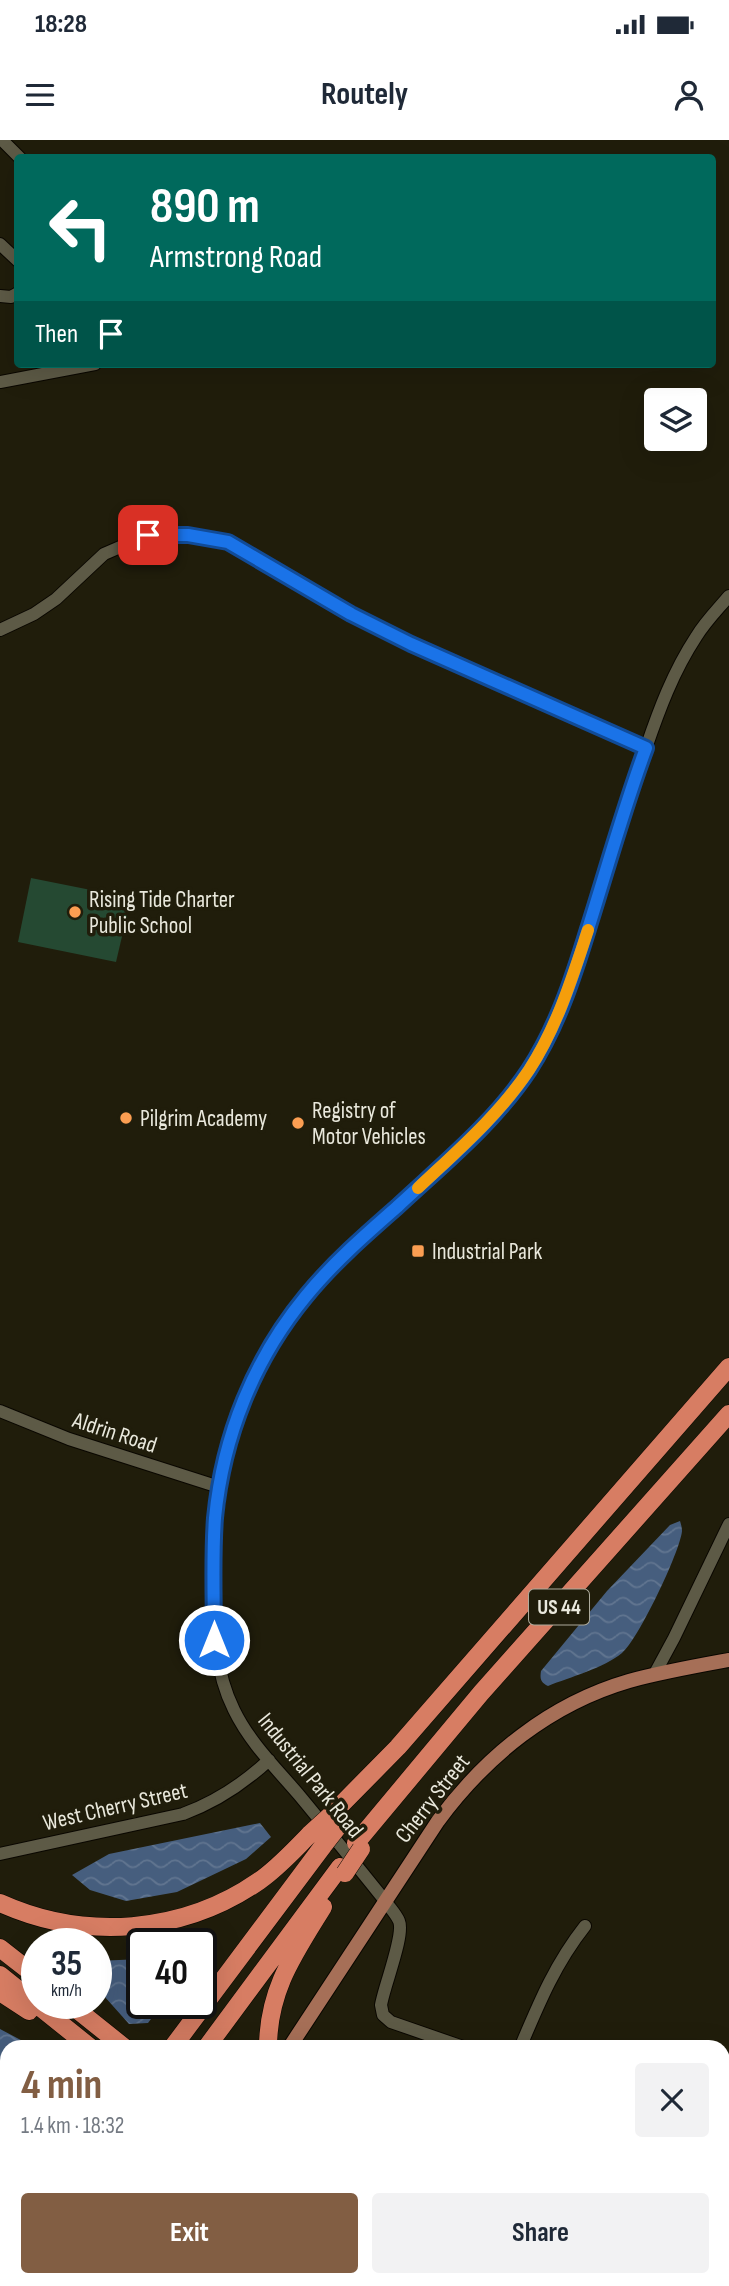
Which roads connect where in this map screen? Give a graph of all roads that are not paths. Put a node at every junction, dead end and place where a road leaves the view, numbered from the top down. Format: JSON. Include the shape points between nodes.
{"nodes":[{"id":1,"x":2,"y":140,"type":"edge"},
{"id":2,"x":16,"y":154,"type":"edge"},
{"id":3,"x":0,"y":244,"type":"edge"},
{"id":4,"x":14,"y":257,"type":"edge"},
{"id":5,"x":58,"y":368,"type":"edge"},
{"id":6,"x":36,"y":370,"type":"edge"},
{"id":7,"x":0,"y":382,"type":"edge"},
{"id":8,"x":729,"y":596,"type":"edge"},
{"id":9,"x":0,"y":630,"type":"edge"},
{"id":10,"x":646,"y":748,"type":"junction"},
{"id":11,"x":729,"y":1367,"type":"edge"},
{"id":12,"x":0,"y":1411,"type":"edge"},
{"id":13,"x":729,"y":1414,"type":"edge"},
{"id":14,"x":219,"y":1488,"type":"junction"},
{"id":15,"x":729,"y":1524,"type":"edge"},
{"id":16,"x":729,"y":1660,"type":"edge"},
{"id":17,"x":653,"y":1675,"type":"junction"},
{"id":18,"x":268,"y":1760,"type":"junction"},
{"id":19,"x":317,"y":1840,"type":"junction"},
{"id":20,"x":0,"y":1854,"type":"edge"},
{"id":21,"x":343,"y":1870,"type":"junction"},
{"id":22,"x":386,"y":1902,"type":"junction"},
{"id":23,"x":0,"y":1903,"type":"edge"},
{"id":24,"x":585,"y":1926,"type":"dead end"},
{"id":25,"x":0,"y":1948,"type":"edge"},
{"id":26,"x":21,"y":1964,"type":"edge"},
{"id":27,"x":0,"y":1975,"type":"edge"},
{"id":28,"x":0,"y":1992,"type":"edge"},
{"id":29,"x":89,"y":2019,"type":"edge"},
{"id":30,"x":75,"y":2035,"type":"junction"},
{"id":31,"x":81,"y":2040,"type":"edge"},
{"id":32,"x":115,"y":2040,"type":"edge"},
{"id":33,"x":178,"y":2040,"type":"edge"},
{"id":34,"x":212,"y":2040,"type":"edge"},
{"id":35,"x":268,"y":2040,"type":"edge"},
{"id":36,"x":294,"y":2040,"type":"edge"},
{"id":37,"x":443,"y":2040,"type":"edge"},
{"id":38,"x":523,"y":2040,"type":"edge"}],
"edges":[{"from":1,"to":2,"type":"street"},
{"from":3,"to":4,"type":"street"},
{"from":5,"to":6,"type":"street"},
{"from":6,"to":7,"type":"street"},
{"from":8,"to":10,"type":"street","name":"Industrial Park Road","via":[[686,653],[659,708]]},
{"from":9,"to":10,"type":"street","via":[[55,599],[104,554],[148,535],[228,542],[397,637]]},
{"from":10,"to":14,"type":"street","name":"Industrial Park Road","via":[[572,978],[538,1054],[479,1131],[335,1264],[290,1317],[244,1399]]},
{"from":11,"to":19,"type":"highway","number":"US 44","bridge":true},
{"from":12,"to":14,"type":"street","name":"Aldrin Road","via":[[69,1439]]},
{"from":13,"to":21,"type":"highway","number":"US 44","bridge":true,"via":[[390,1800]]},
{"from":14,"to":18,"type":"street","name":"Industrial Park Road","via":[[214,1548],[218,1663],[227,1695],[245,1730]]},
{"from":15,"to":17,"type":"street"},
{"from":16,"to":17,"type":"main road","name":"Cherry Street"},
{"from":17,"to":22,"type":"main road","name":"Cherry Street","via":[[566,1707],[530,1728],[490,1761],[453,1800]]},
{"from":18,"to":20,"type":"street","name":"West Cherry Street","via":[[233,1791],[183,1814]]},
{"from":18,"to":22,"type":"street","name":"Industrial Park Road"},
{"from":19,"to":23,"type":"highway","via":[[236,1895],[169,1921],[136,1927],[69,1925]]},
{"from":19,"to":33,"type":"highway"},
{"from":21,"to":34,"type":"highway"},
{"from":21,"to":35,"type":"highway","via":[[280,1981]]},
{"from":22,"to":36,"type":"main road","name":"Cherry Street"},
{"from":22,"to":37,"type":"street","name":"Industrial Park Road","via":[[400,1928],[381,2005],[383,2015]]},
{"from":24,"to":38,"type":"street","via":[[564,1954]]},
{"from":25,"to":26,"type":"highway"},
{"from":27,"to":30,"type":"highway"},
{"from":28,"to":30,"type":"highway"},
{"from":29,"to":32,"type":"highway"},
{"from":30,"to":31,"type":"highway"}]}
